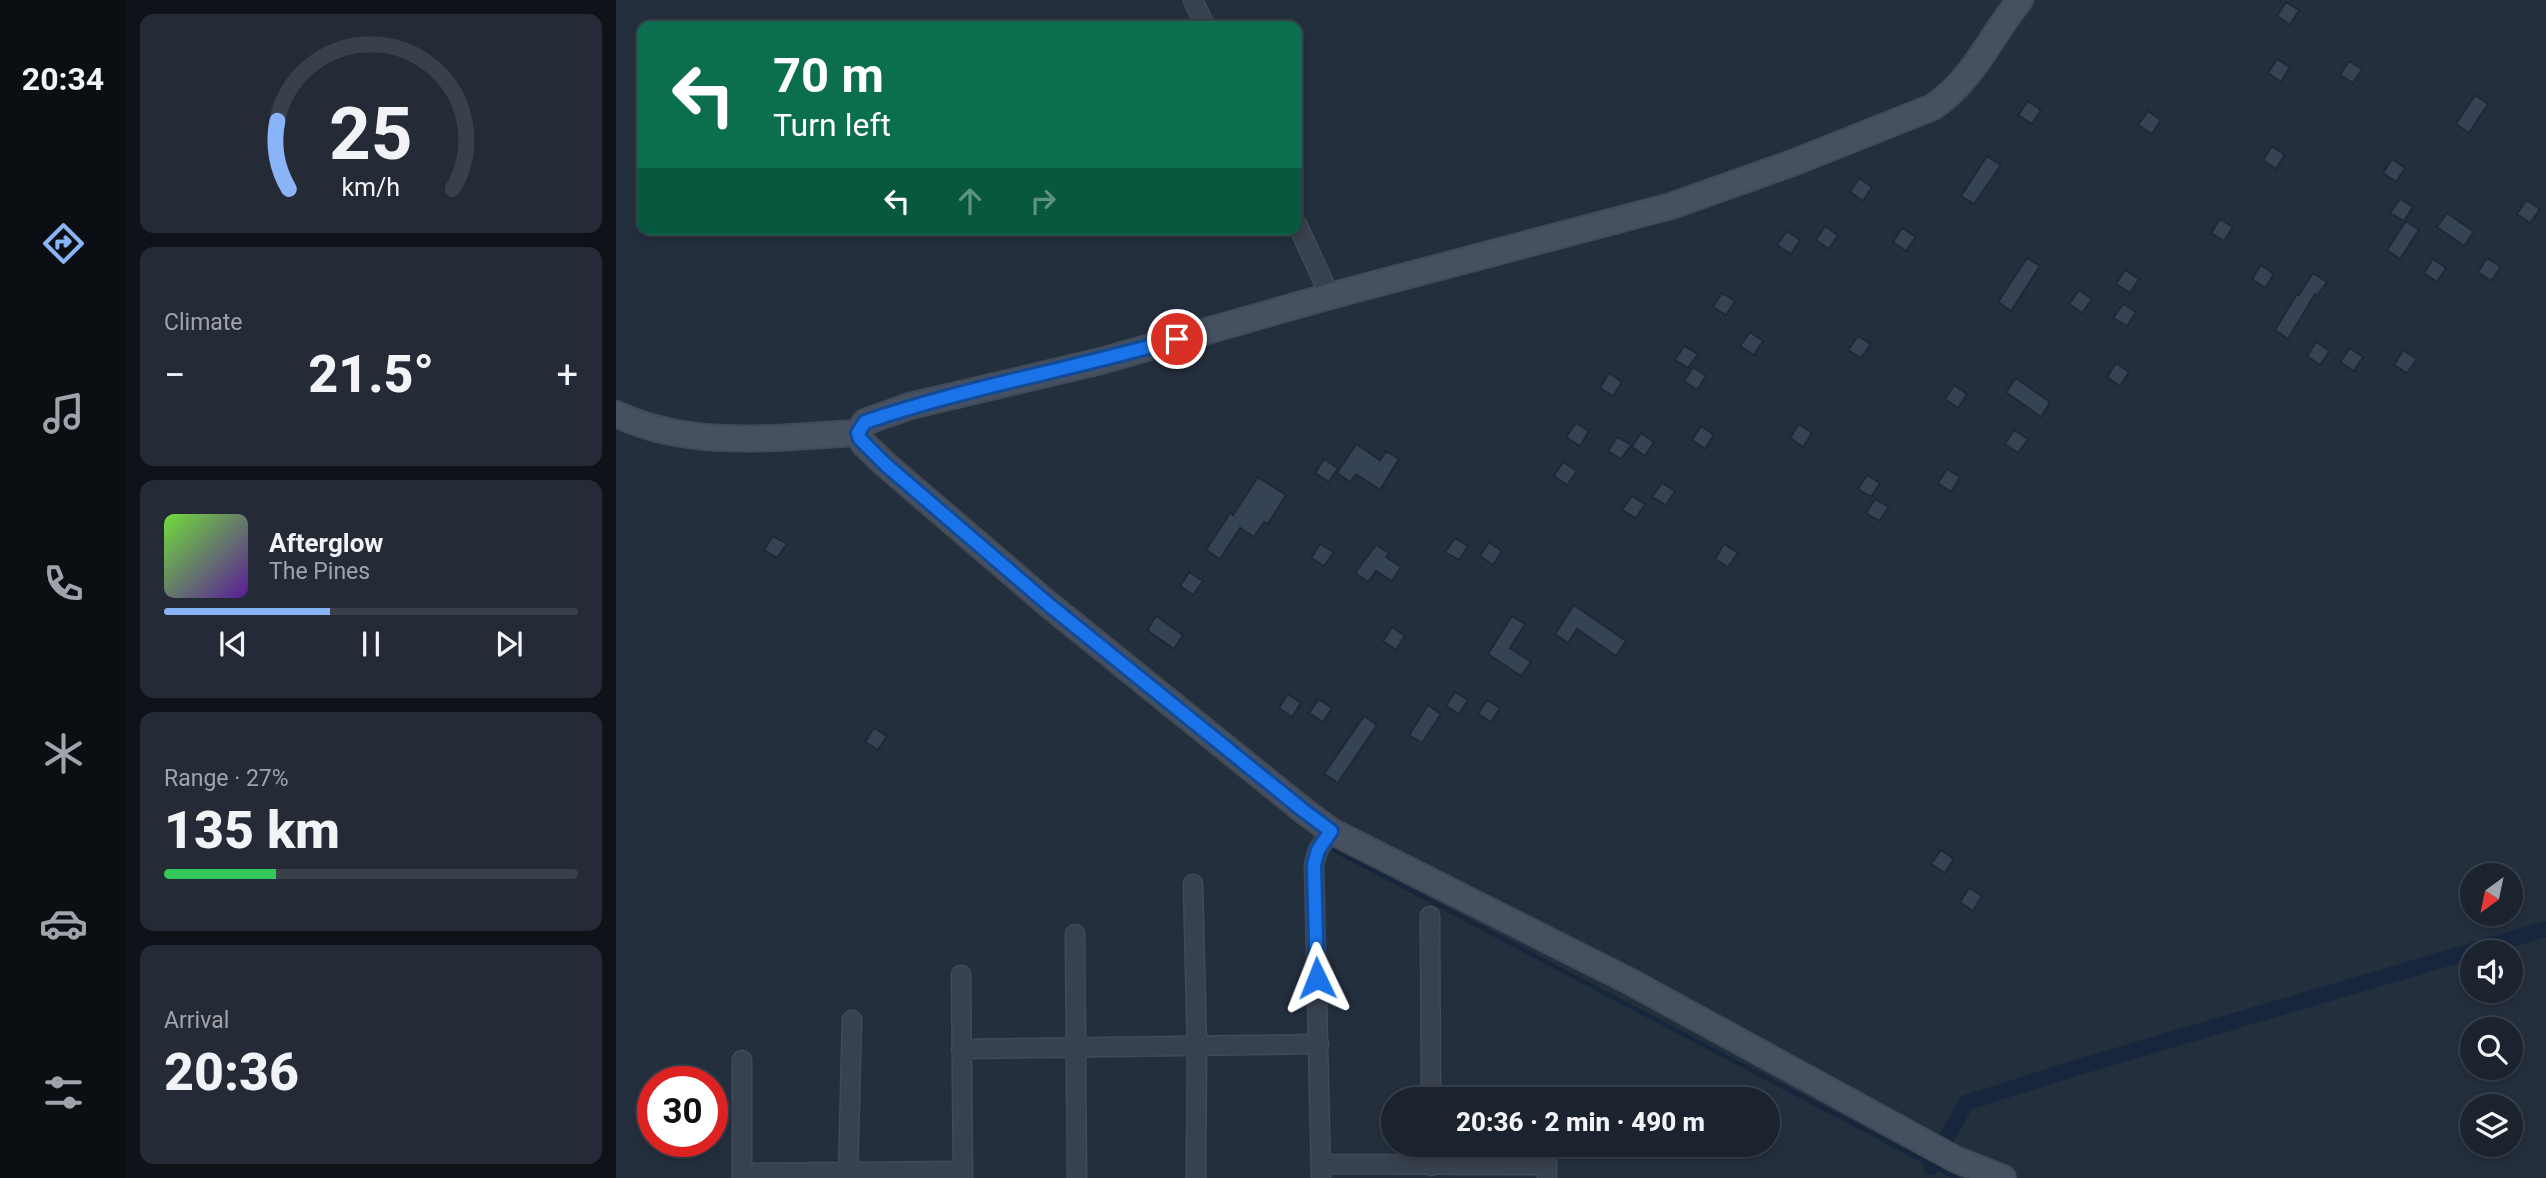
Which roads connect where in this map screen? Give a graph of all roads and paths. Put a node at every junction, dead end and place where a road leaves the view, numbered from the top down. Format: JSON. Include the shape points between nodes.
{"nodes":[{"id":1,"x":1193,"y":0,"type":"edge"},
{"id":2,"x":2020,"y":0,"type":"edge"},
{"id":3,"x":1203,"y":21,"type":"edge"},
{"id":4,"x":1302,"y":235,"type":"edge"},
{"id":5,"x":1330,"y":296,"type":"junction"},
{"id":6,"x":616,"y":414,"type":"edge"},
{"id":7,"x":858,"y":433,"type":"junction"},
{"id":8,"x":1325,"y":839,"type":"junction"},
{"id":9,"x":1193,"y":884,"type":"dead end"},
{"id":10,"x":1430,"y":916,"type":"dead end"},
{"id":11,"x":1075,"y":934,"type":"dead end"},
{"id":12,"x":961,"y":975,"type":"dead end"},
{"id":13,"x":852,"y":1020,"type":"dead end"},
{"id":14,"x":1319,"y":1044,"type":"junction"},
{"id":15,"x":1076,"y":1048,"type":"junction"},
{"id":16,"x":1197,"y":1048,"type":"junction"},
{"id":17,"x":961,"y":1049,"type":"junction"},
{"id":18,"x":742,"y":1060,"type":"dead end"},
{"id":19,"x":1431,"y":1087,"type":"edge"},
{"id":20,"x":1431,"y":1157,"type":"edge"},
{"id":21,"x":1431,"y":1166,"type":"junction"},
{"id":22,"x":1321,"y":1171,"type":"edge"},
{"id":23,"x":1547,"y":1172,"type":"edge"},
{"id":24,"x":848,"y":1174,"type":"junction"},
{"id":25,"x":963,"y":1174,"type":"edge"},
{"id":26,"x":742,"y":1176,"type":"edge"},
{"id":27,"x":1077,"y":1178,"type":"edge"},
{"id":28,"x":1196,"y":1178,"type":"edge"},
{"id":29,"x":2003,"y":1178,"type":"edge"}],
"edges":[{"from":1,"to":3,"type":"street"},
{"from":2,"to":5,"type":"main road","via":[[1966,79],[1933,107],[1671,206]]},
{"from":4,"to":5,"type":"street"},
{"from":5,"to":7,"type":"main road","via":[[1101,361],[911,406],[865,422]]},
{"from":6,"to":7,"type":"main road","via":[[673,432],[731,440]]},
{"from":7,"to":8,"type":"main road","via":[[886,465],[1048,604],[1304,811]]},
{"from":8,"to":14,"type":"street","via":[[1314,865]]},
{"from":8,"to":29,"type":"main road","via":[[1629,981],[1955,1159]]},
{"from":9,"to":16,"type":"street"},
{"from":10,"to":19,"type":"street"},
{"from":11,"to":15,"type":"street"},
{"from":12,"to":17,"type":"street"},
{"from":13,"to":24,"type":"street"},
{"from":14,"to":16,"type":"street"},
{"from":14,"to":22,"type":"street"},
{"from":15,"to":16,"type":"street"},
{"from":15,"to":17,"type":"street"},
{"from":15,"to":27,"type":"street"},
{"from":16,"to":28,"type":"street"},
{"from":17,"to":25,"type":"street"},
{"from":18,"to":26,"type":"street"},
{"from":20,"to":21,"type":"street"},
{"from":21,"to":22,"type":"street"},
{"from":21,"to":23,"type":"street"},
{"from":24,"to":25,"type":"street"},
{"from":24,"to":26,"type":"street"}]}
